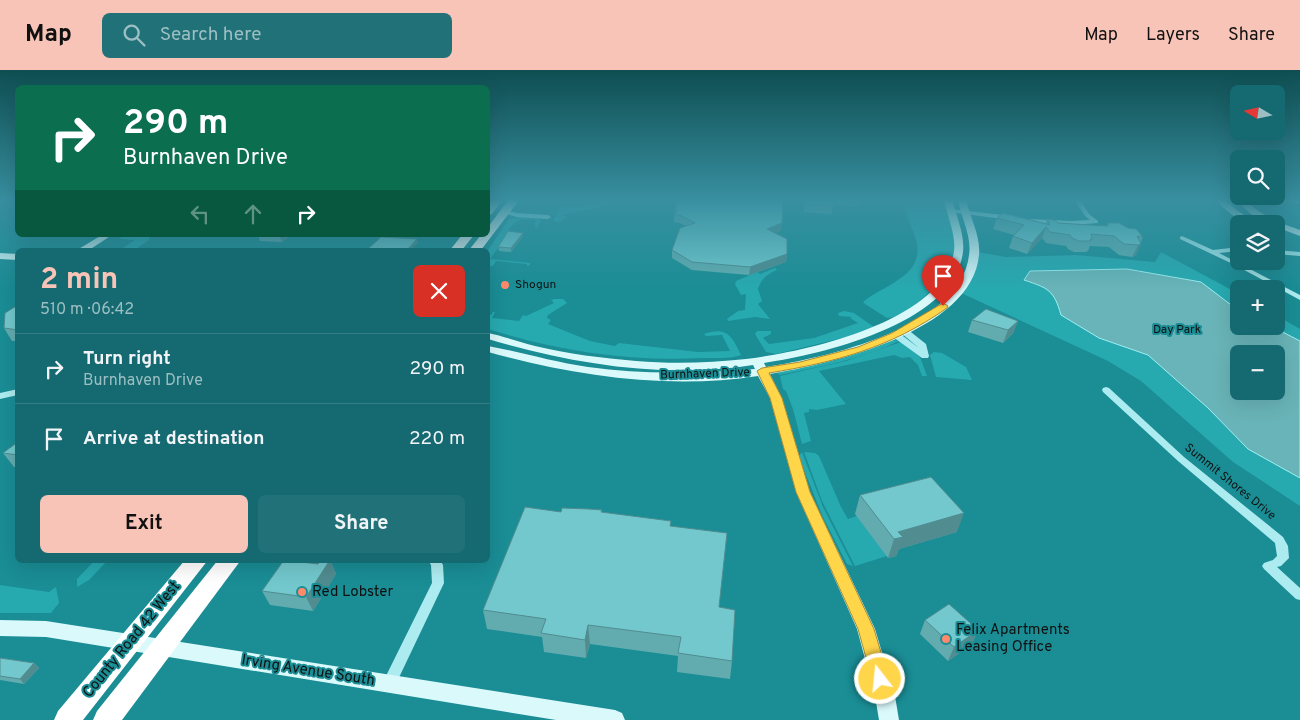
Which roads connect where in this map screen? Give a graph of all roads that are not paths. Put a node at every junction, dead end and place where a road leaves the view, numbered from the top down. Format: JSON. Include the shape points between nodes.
{"nodes":[{"id":1,"x":956,"y":229,"type":"edge"},
{"id":2,"x":971,"y":229,"type":"edge"},
{"id":3,"x":1285,"y":236,"type":"edge"},
{"id":4,"x":105,"y":237,"type":"edge"},
{"id":5,"x":466,"y":237,"type":"edge"},
{"id":6,"x":1182,"y":238,"type":"dead end"},
{"id":7,"x":1300,"y":242,"type":"edge"},
{"id":8,"x":85,"y":248,"type":"edge"},
{"id":9,"x":458,"y":248,"type":"edge"},
{"id":10,"x":1230,"y":250,"type":"edge"},
{"id":11,"x":1212,"y":252,"type":"junction"},
{"id":12,"x":1285,"y":253,"type":"edge"},
{"id":13,"x":1300,"y":254,"type":"edge"},
{"id":14,"x":0,"y":256,"type":"edge"},
{"id":15,"x":15,"y":257,"type":"edge"},
{"id":16,"x":0,"y":263,"type":"edge"},
{"id":17,"x":15,"y":264,"type":"edge"},
{"id":18,"x":1300,"y":298,"type":"edge"},
{"id":19,"x":490,"y":337,"type":"edge"},
{"id":20,"x":490,"y":349,"type":"edge"},
{"id":21,"x":760,"y":366,"type":"junction"},
{"id":22,"x":1106,"y":390,"type":"dead end"},
{"id":23,"x":15,"y":393,"type":"edge"},
{"id":24,"x":0,"y":396,"type":"edge"},
{"id":25,"x":195,"y":563,"type":"edge"},
{"id":26,"x":228,"y":563,"type":"edge"},
{"id":27,"x":436,"y":563,"type":"edge"},
{"id":28,"x":1300,"y":595,"type":"edge"},
{"id":29,"x":0,"y":628,"type":"edge"},
{"id":30,"x":129,"y":642,"type":"junction"},
{"id":31,"x":162,"y":647,"type":"junction"},
{"id":32,"x":389,"y":684,"type":"junction"},
{"id":33,"x":67,"y":720,"type":"edge"},
{"id":34,"x":106,"y":720,"type":"edge"},
{"id":35,"x":615,"y":720,"type":"edge"},
{"id":36,"x":889,"y":720,"type":"edge"}],
"edges":[{"from":1,"to":21,"type":"street","name":"Burnhaven Drive","via":[[959,241],[957,258],[945,282],[921,305],[883,327],[851,340]]},
{"from":2,"to":21,"type":"street","name":"Burnhaven Drive","via":[[973,262],[956,293],[936,312],[900,333],[834,357]]},
{"from":3,"to":7,"type":"street"},
{"from":4,"to":8,"type":"street"},
{"from":5,"to":9,"type":"highway"},
{"from":6,"to":11,"type":"street"},
{"from":10,"to":11,"type":"street"},
{"from":11,"to":18,"type":"street"},
{"from":12,"to":13,"type":"street"},
{"from":14,"to":15,"type":"street"},
{"from":16,"to":17,"type":"street"},
{"from":19,"to":21,"type":"street","name":"Burnhaven Drive","via":[[538,350],[602,361]]},
{"from":20,"to":21,"type":"street","name":"Burnhaven Drive","via":[[563,367],[625,374],[678,376]]},
{"from":21,"to":36,"type":"street","via":[[776,398],[803,492],[866,629]]},
{"from":22,"to":28,"type":"street","name":"Summit Shores Drive","via":[[1181,459],[1279,540],[1283,558],[1268,566]]},
{"from":23,"to":24,"type":"street"},
{"from":25,"to":30,"type":"highway","name":"County Road 42 West"},
{"from":26,"to":31,"type":"highway","name":"County Road 42 West"},
{"from":27,"to":32,"type":"street","via":[[438,583]]},
{"from":29,"to":30,"type":"street","name":"Irving Avenue South","via":[[46,629]]},
{"from":30,"to":31,"type":"street","name":"Irving Avenue South"},
{"from":30,"to":33,"type":"highway","name":"County Road 42 West"},
{"from":31,"to":32,"type":"street","name":"Irving Avenue South"},
{"from":31,"to":34,"type":"highway","name":"County Road 42 West"},
{"from":32,"to":35,"type":"street","name":"Irving Avenue South"}]}
